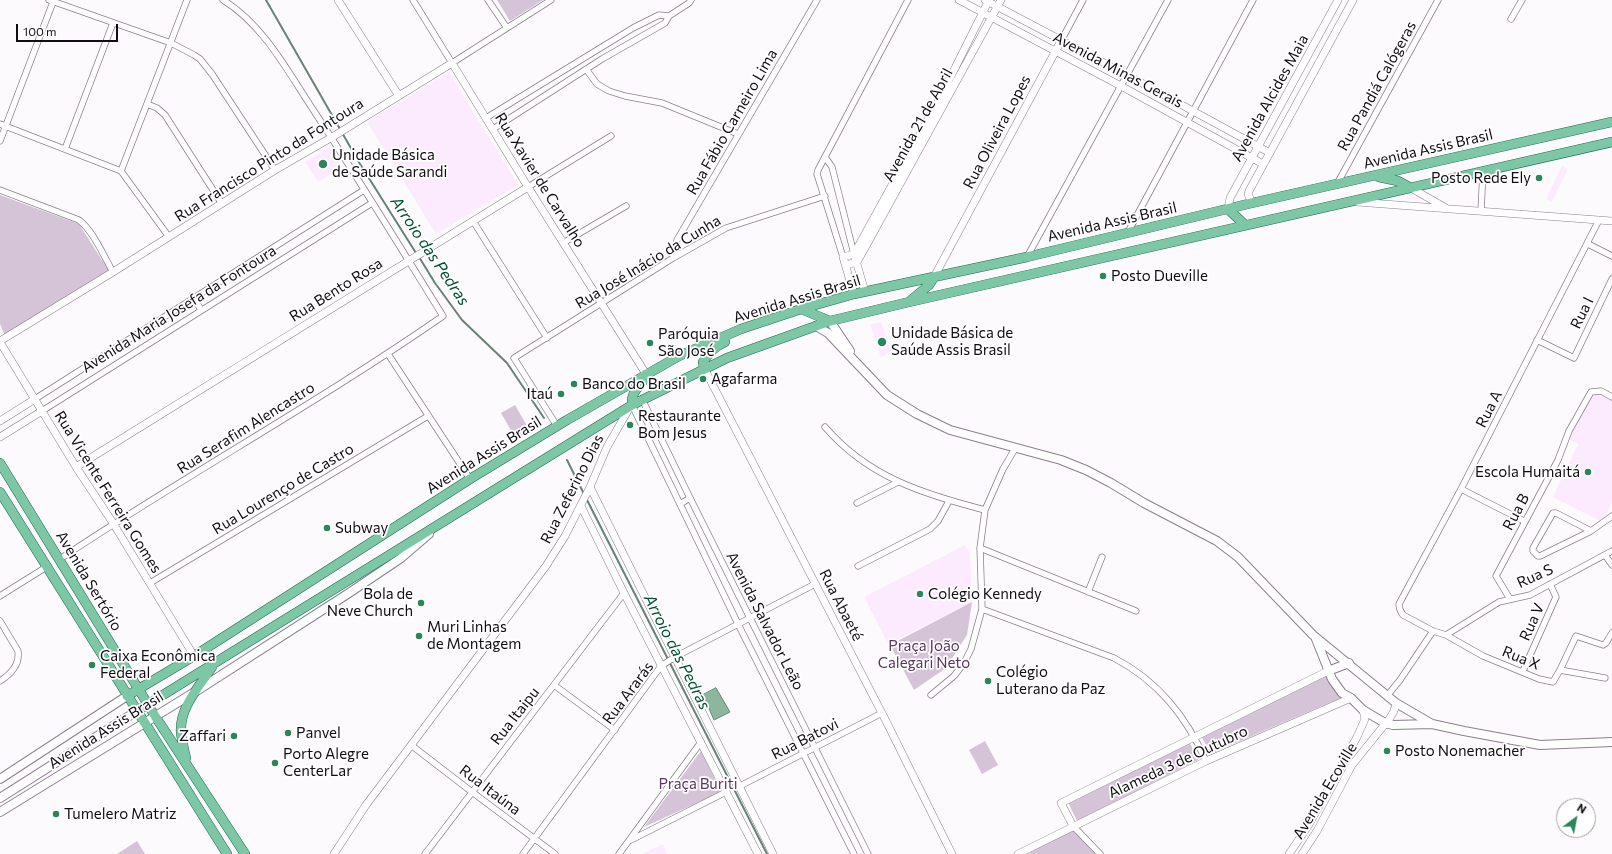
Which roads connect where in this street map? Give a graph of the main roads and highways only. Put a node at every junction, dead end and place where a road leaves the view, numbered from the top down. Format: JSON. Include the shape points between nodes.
{"nodes":[{"id":1,"x":1612,"y":122,"type":"edge"},
{"id":2,"x":1612,"y":142,"type":"edge"},
{"id":3,"x":1374,"y":176,"type":"junction"},
{"id":4,"x":1411,"y":188,"type":"junction"},
{"id":5,"x":1228,"y":209,"type":"junction"},
{"id":6,"x":1245,"y":225,"type":"junction"},
{"id":7,"x":934,"y":277,"type":"junction"},
{"id":8,"x":909,"y":302,"type":"junction"},
{"id":9,"x":801,"y":309,"type":"junction"},
{"id":10,"x":830,"y":321,"type":"junction"},
{"id":11,"x":816,"y":326,"type":"junction"},
{"id":12,"x":741,"y":329,"type":"junction"},
{"id":13,"x":704,"y":368,"type":"junction"},
{"id":14,"x":863,"y":372,"type":"junction"},
{"id":15,"x":646,"y":374,"type":"junction"},
{"id":16,"x":632,"y":405,"type":"junction"},
{"id":17,"x":0,"y":463,"type":"edge"},
{"id":18,"x":0,"y":492,"type":"edge"},
{"id":19,"x":443,"y":521,"type":"junction"},
{"id":20,"x":1313,"y":635,"type":"junction"},
{"id":21,"x":213,"y":665,"type":"junction"},
{"id":22,"x":1344,"y":665,"type":"junction"},
{"id":23,"x":1328,"y":671,"type":"junction"},
{"id":24,"x":1337,"y":686,"type":"junction"},
{"id":25,"x":138,"y":689,"type":"junction"},
{"id":26,"x":198,"y":690,"type":"junction"},
{"id":27,"x":127,"y":696,"type":"junction"},
{"id":28,"x":148,"y":704,"type":"junction"},
{"id":29,"x":137,"y":711,"type":"junction"},
{"id":30,"x":156,"y":716,"type":"junction"},
{"id":31,"x":145,"y":723,"type":"junction"},
{"id":32,"x":1432,"y":724,"type":"junction"},
{"id":33,"x":1612,"y":742,"type":"edge"},
{"id":34,"x":187,"y":763,"type":"junction"},
{"id":35,"x":0,"y":779,"type":"edge"},
{"id":36,"x":0,"y":798,"type":"edge"},
{"id":37,"x":0,"y":812,"type":"edge"},
{"id":38,"x":224,"y":853,"type":"edge"},
{"id":39,"x":245,"y":854,"type":"edge"}],
"edges":[{"from":1,"to":3,"type":"main road","name":"Avenida Assis Brasil"},
{"from":2,"to":4,"type":"main road","name":"Avenida Assis Brasil"},
{"from":3,"to":4,"type":"main road","via":[[1398,180]]},
{"from":3,"to":5,"type":"main road","name":"Avenida Assis Brasil"},
{"from":4,"to":6,"type":"main road","name":"Avenida Assis Brasil"},
{"from":5,"to":6,"type":"main road"},
{"from":5,"to":7,"type":"main road","name":"Avenida Assis Brasil"},
{"from":6,"to":8,"type":"main road","name":"Avenida Assis Brasil"},
{"from":7,"to":8,"type":"main road","via":[[929,285]]},
{"from":7,"to":9,"type":"main road","name":"Avenida Assis Brasil","via":[[854,294]]},
{"from":8,"to":10,"type":"main road","name":"Avenida Assis Brasil"},
{"from":9,"to":10,"type":"main road"},
{"from":9,"to":12,"type":"main road","name":"Avenida Assis Brasil"},
{"from":10,"to":11,"type":"main road","name":"Avenida Assis Brasil"},
{"from":10,"to":14,"type":"main road"},
{"from":11,"to":13,"type":"main road","name":"Avenida Assis Brasil"},
{"from":11,"to":14,"type":"main road","via":[[828,333]]},
{"from":12,"to":13,"type":"main road","via":[[734,337],[711,350],[703,362]]},
{"from":12,"to":15,"type":"main road","name":"Avenida Assis Brasil","via":[[679,356]]},
{"from":13,"to":16,"type":"main road","name":"Avenida Assis Brasil"},
{"from":14,"to":20,"type":"main road","via":[[887,395],[933,423],[950,430],[1061,460],[1086,470],[1217,541],[1238,557]]},
{"from":15,"to":16,"type":"main road","via":[[641,385],[631,396]]},
{"from":15,"to":25,"type":"main road","name":"Avenida Assis Brasil","via":[[470,479],[194,656]]},
{"from":16,"to":19,"type":"main road","name":"Avenida Assis Brasil"},
{"from":17,"to":25,"type":"main road","name":"Avenida Sertório"},
{"from":18,"to":27,"type":"main road","name":"Avenida Sertório"},
{"from":19,"to":21,"type":"main road","name":"Avenida Assis Brasil"},
{"from":19,"to":26,"type":"main road","name":"Avenida Assis Brasil","via":[[401,558]]},
{"from":20,"to":22,"type":"main road"},
{"from":20,"to":23,"type":"main road"},
{"from":21,"to":26,"type":"main road"},
{"from":21,"to":28,"type":"main road","name":"Avenida Assis Brasil"},
{"from":22,"to":23,"type":"main road"},
{"from":22,"to":24,"type":"main road","via":[[1337,676]]},
{"from":22,"to":32,"type":"main road","via":[[1396,703]]},
{"from":23,"to":24,"type":"main road"},
{"from":24,"to":32,"type":"main road","via":[[1363,710],[1386,723]]},
{"from":25,"to":27,"type":"main road","name":"Avenida Assis Brasil"},
{"from":25,"to":28,"type":"main road","name":"Avenida Sertório"},
{"from":26,"to":30,"type":"main road","name":"Avenida Assis Brasil"},
{"from":26,"to":34,"type":"main road","via":[[187,705],[182,718],[181,734]]},
{"from":27,"to":29,"type":"main road","name":"Avenida Sertório"},
{"from":27,"to":35,"type":"main road","name":"Avenida Assis Brasil"},
{"from":28,"to":29,"type":"main road","name":"Avenida Assis Brasil"},
{"from":28,"to":30,"type":"main road","name":"Avenida Sertório"},
{"from":29,"to":31,"type":"main road","name":"Avenida Sertório"},
{"from":29,"to":36,"type":"main road","name":"Avenida Assis Brasil"},
{"from":30,"to":31,"type":"main road","name":"Avenida Assis Brasil"},
{"from":30,"to":34,"type":"main road","name":"Avenida Sertório"},
{"from":31,"to":37,"type":"main road","name":"Avenida Assis Brasil"},
{"from":31,"to":38,"type":"main road","name":"Avenida Sertório"},
{"from":32,"to":33,"type":"main road","via":[[1540,745]]},
{"from":34,"to":39,"type":"main road","name":"Avenida Sertório"}]}
